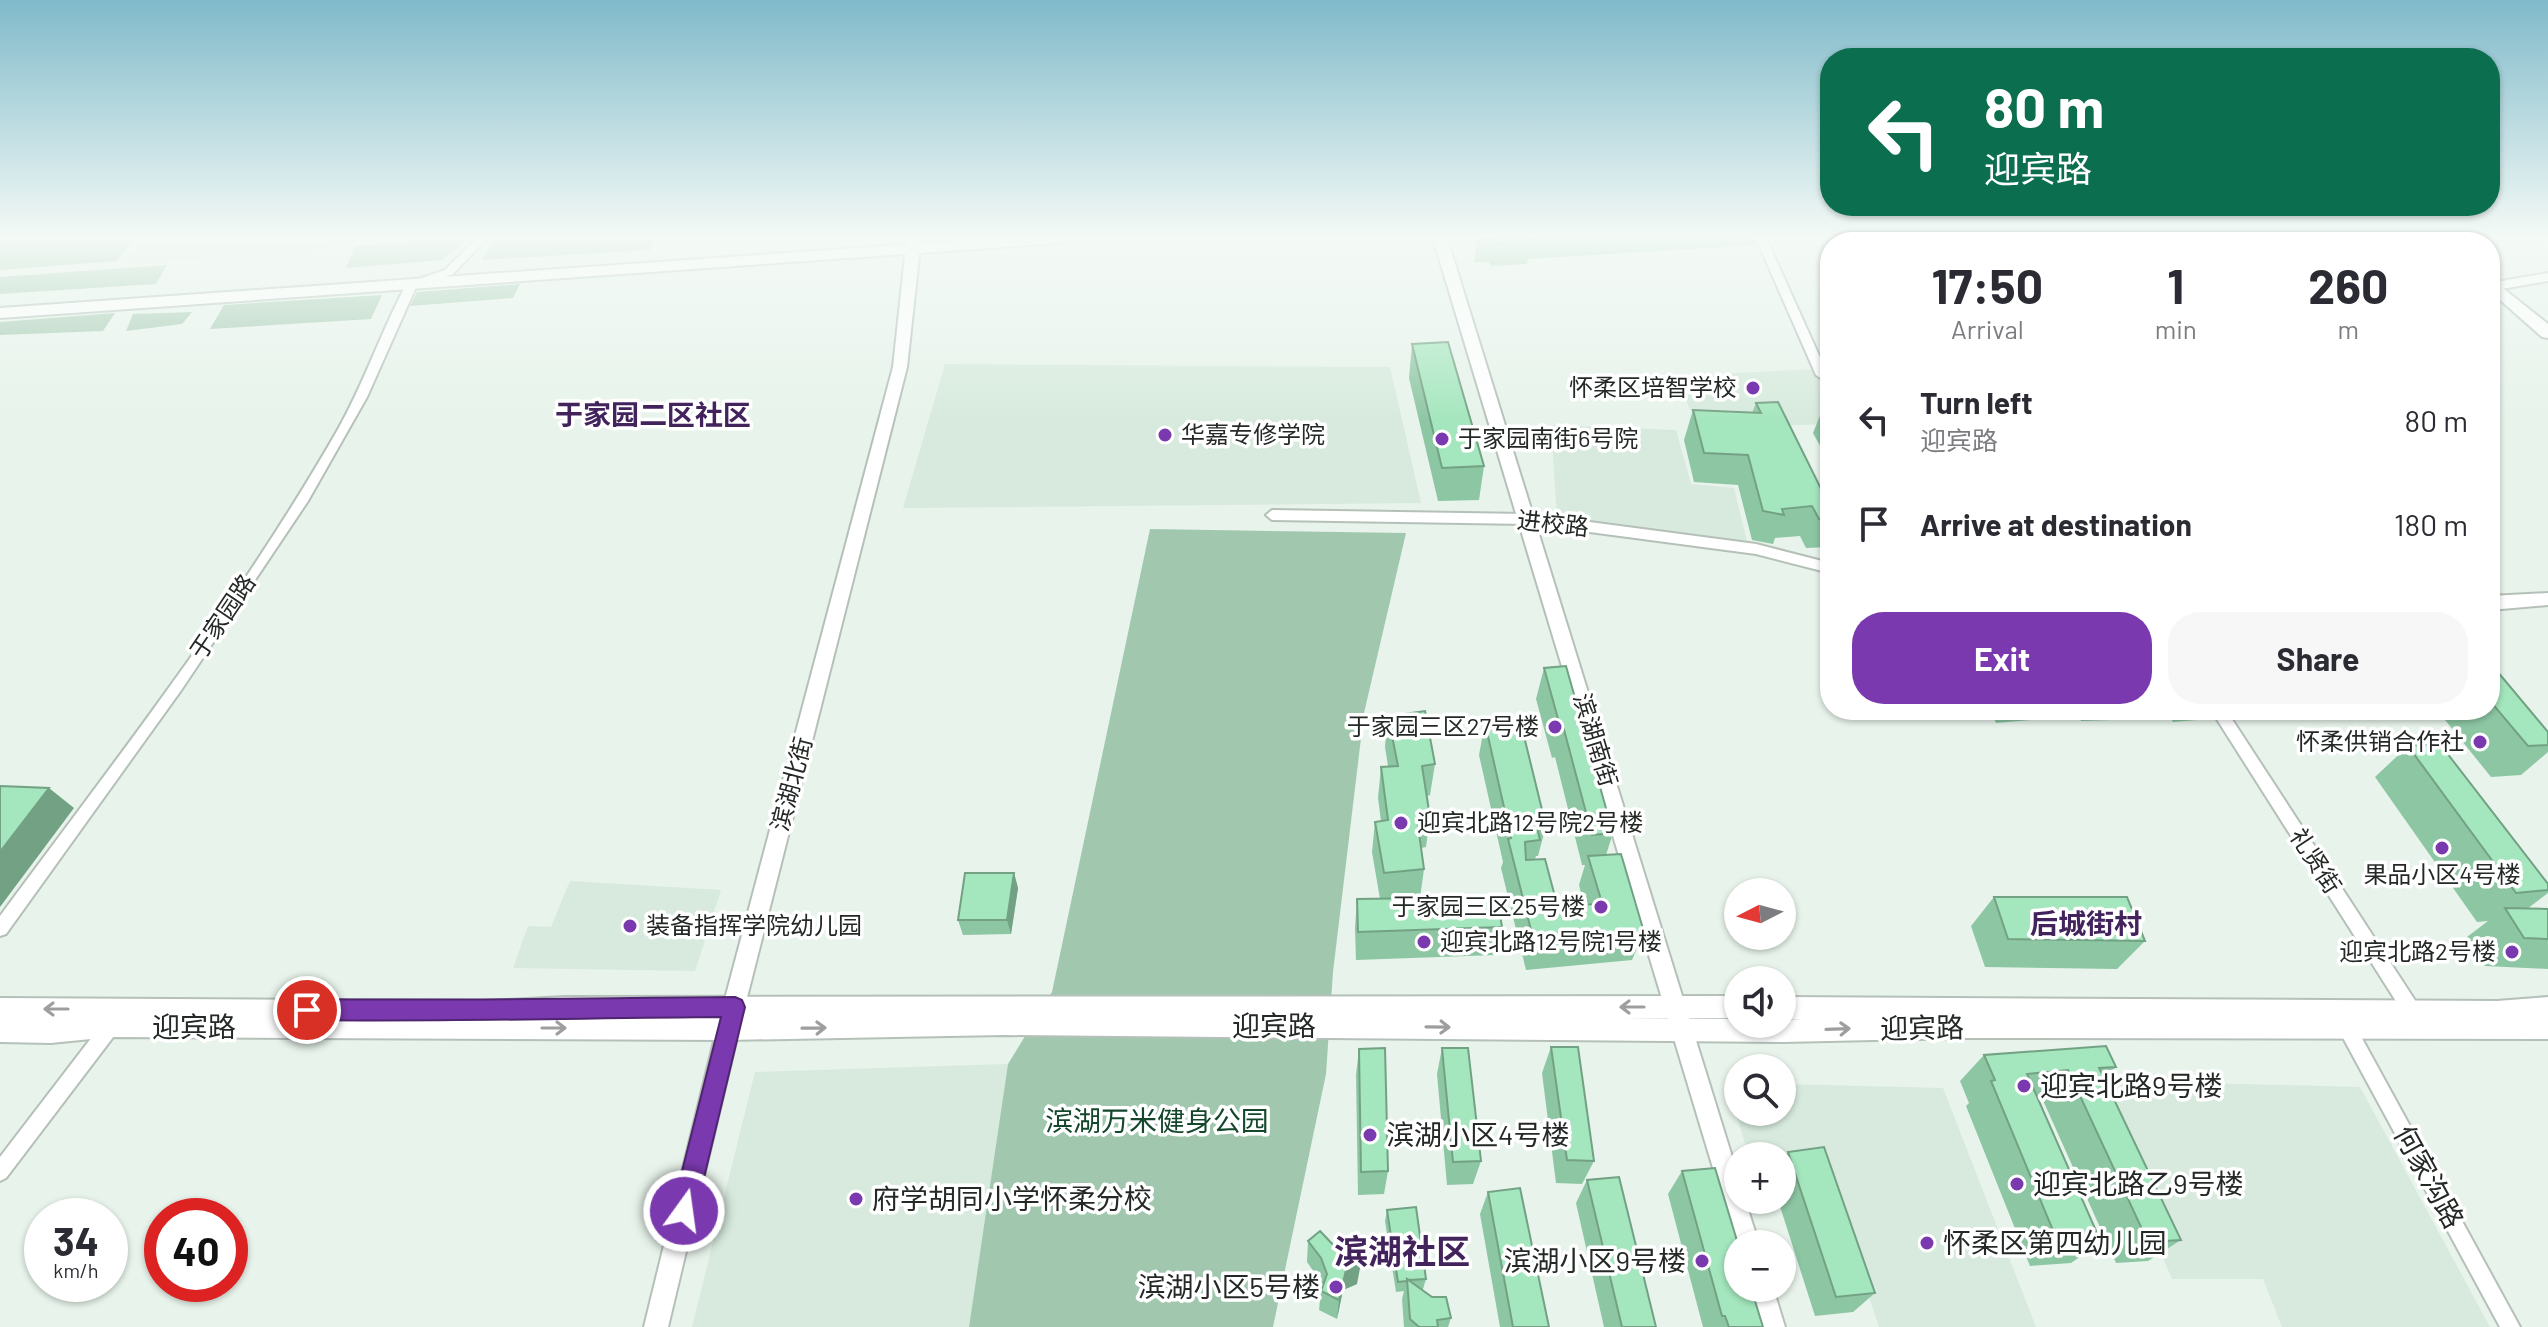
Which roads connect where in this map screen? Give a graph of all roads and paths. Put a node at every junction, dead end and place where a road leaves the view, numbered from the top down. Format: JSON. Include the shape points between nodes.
{"nodes":[{"id":1,"x":31,"y":300,"type":"edge"},
{"id":2,"x":192,"y":300,"type":"edge"},
{"id":3,"x":404,"y":300,"type":"edge"},
{"id":4,"x":908,"y":300,"type":"edge"},
{"id":5,"x":1460,"y":300,"type":"edge"},
{"id":6,"x":1789,"y":300,"type":"edge"},
{"id":7,"x":2512,"y":300,"type":"edge"},
{"id":8,"x":2516,"y":300,"type":"edge"},
{"id":9,"x":0,"y":302,"type":"edge"},
{"id":10,"x":0,"y":313,"type":"edge"},
{"id":11,"x":2548,"y":323,"type":"edge"},
{"id":12,"x":2548,"y":333,"type":"edge"},
{"id":13,"x":1820,"y":371,"type":"edge"},
{"id":14,"x":1272,"y":515,"type":"dead end"},
{"id":15,"x":1529,"y":519,"type":"junction"},
{"id":16,"x":1820,"y":565,"type":"edge"},
{"id":17,"x":2548,"y":599,"type":"edge"},
{"id":18,"x":2500,"y":602,"type":"edge"},
{"id":19,"x":2224,"y":720,"type":"edge"},
{"id":20,"x":0,"y":929,"type":"edge"},
{"id":21,"x":1674,"y":1007,"type":"junction"},
{"id":22,"x":1724,"y":1007,"type":"edge"},
{"id":23,"x":1796,"y":1008,"type":"edge"},
{"id":24,"x":2548,"y":1008,"type":"edge"},
{"id":25,"x":0,"y":1009,"type":"edge"},
{"id":26,"x":2412,"y":1011,"type":"junction"},
{"id":27,"x":732,"y":1018,"type":"junction"},
{"id":28,"x":111,"y":1026,"type":"junction"},
{"id":29,"x":2347,"y":1028,"type":"junction"},
{"id":30,"x":2548,"y":1028,"type":"edge"},
{"id":31,"x":0,"y":1031,"type":"edge"},
{"id":32,"x":1682,"y":1031,"type":"junction"},
{"id":33,"x":0,"y":1172,"type":"edge"},
{"id":34,"x":1743,"y":1230,"type":"edge"},
{"id":35,"x":1765,"y":1302,"type":"edge"},
{"id":36,"x":656,"y":1327,"type":"edge"},
{"id":37,"x":1773,"y":1327,"type":"edge"},
{"id":38,"x":2510,"y":1327,"type":"edge"}],
"edges":[{"from":1,"to":9,"type":"main road"},
{"from":2,"to":10,"type":"main road"},
{"from":3,"to":20,"type":"street","name":"于家园路","via":[[344,430],[278,536]]},
{"from":4,"to":27,"type":"street","name":"滨湖北街","via":[[900,367]]},
{"from":5,"to":15,"type":"street","name":"滨湖南街"},
{"from":6,"to":13,"type":"street"},
{"from":7,"to":12,"type":"main road"},
{"from":8,"to":11,"type":"main road"},
{"from":14,"to":15,"type":"street","name":"进校路"},
{"from":15,"to":16,"type":"street","name":"进校路","via":[[1756,549]]},
{"from":15,"to":21,"type":"street","name":"滨湖南街"},
{"from":17,"to":18,"type":"street"},
{"from":19,"to":26,"type":"street","name":"礼贤街"},
{"from":21,"to":22,"type":"main road","name":"迎宾路"},
{"from":21,"to":27,"type":"main road","name":"迎宾路","one_way":true},
{"from":21,"to":32,"type":"street","name":"滨湖南街"},
{"from":23,"to":26,"type":"main road","name":"迎宾路"},
{"from":24,"to":26,"type":"main road","name":"迎宾路"},
{"from":27,"to":25,"type":"main road","name":"迎宾路","one_way":true,"via":[[565,1008]]},
{"from":28,"to":27,"type":"main road","name":"迎宾路","one_way":true},
{"from":27,"to":32,"type":"main road","name":"迎宾路","one_way":true},
{"from":27,"to":36,"type":"street","name":"滨湖北街"},
{"from":28,"to":31,"type":"main road","name":"迎宾路"},
{"from":28,"to":33,"type":"street"},
{"from":29,"to":30,"type":"main road","name":"迎宾路"},
{"from":32,"to":29,"type":"main road","name":"迎宾路","one_way":true},
{"from":29,"to":38,"type":"street","name":"何家沟路"},
{"from":32,"to":34,"type":"street","name":"滨湖南街"},
{"from":35,"to":37,"type":"street"}]}
